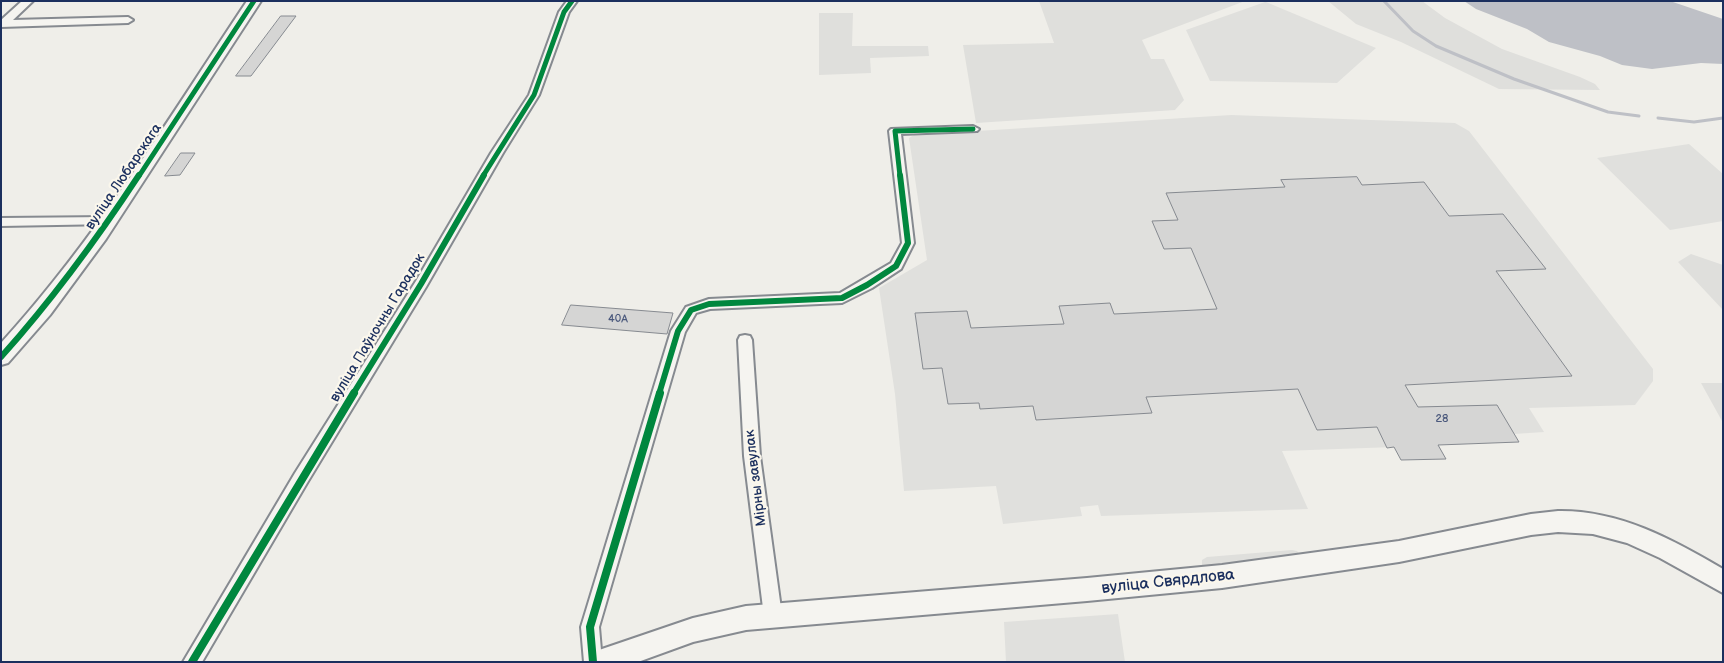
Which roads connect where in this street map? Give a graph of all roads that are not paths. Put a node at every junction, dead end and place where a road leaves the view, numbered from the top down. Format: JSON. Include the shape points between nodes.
{"nodes":[{"id":1,"x":28,"y":1,"type":"edge"},
{"id":2,"x":254,"y":1,"type":"edge"},
{"id":3,"x":572,"y":1,"type":"edge"},
{"id":4,"x":128,"y":20,"type":"dead end"},
{"id":5,"x":3,"y":24,"type":"edge"},
{"id":6,"x":973,"y":128,"type":"dead end"},
{"id":7,"x":110,"y":221,"type":"junction"},
{"id":8,"x":1,"y":222,"type":"edge"},
{"id":9,"x":745,"y":340,"type":"dead end"},
{"id":10,"x":1,"y":357,"type":"edge"},
{"id":11,"x":1723,"y":582,"type":"edge"},
{"id":12,"x":774,"y":616,"type":"junction"},
{"id":13,"x":192,"y":662,"type":"edge"},
{"id":14,"x":593,"y":662,"type":"edge"},
{"id":15,"x":602,"y":662,"type":"edge"}],
"edges":[{"from":1,"to":5,"type":"street"},
{"from":2,"to":7,"type":"main road","name":"вуліца Любарскага"},
{"from":3,"to":13,"type":"street","name":"вуліца Паўночны Гарадок","via":[[564,12],[534,95]]},
{"from":4,"to":5,"type":"street"},
{"from":6,"to":14,"type":"street","via":[[895,131],[908,243],[896,266],[868,285],[842,298],[709,304],[691,310],[678,332],[590,627]]},
{"from":7,"to":8,"type":"street"},
{"from":7,"to":10,"type":"main road","name":"вуліца Любарскага","via":[[43,310]]},
{"from":9,"to":12,"type":"street","name":"Мірны завулак","via":[[752,456]]},
{"from":11,"to":12,"type":"main road","name":"вуліца Свярдлова","via":[[1631,532],[1569,521],[1206,579]]},
{"from":12,"to":15,"type":"main road","name":"вуліца Свярдлова","via":[[746,618],[693,630]]}]}
